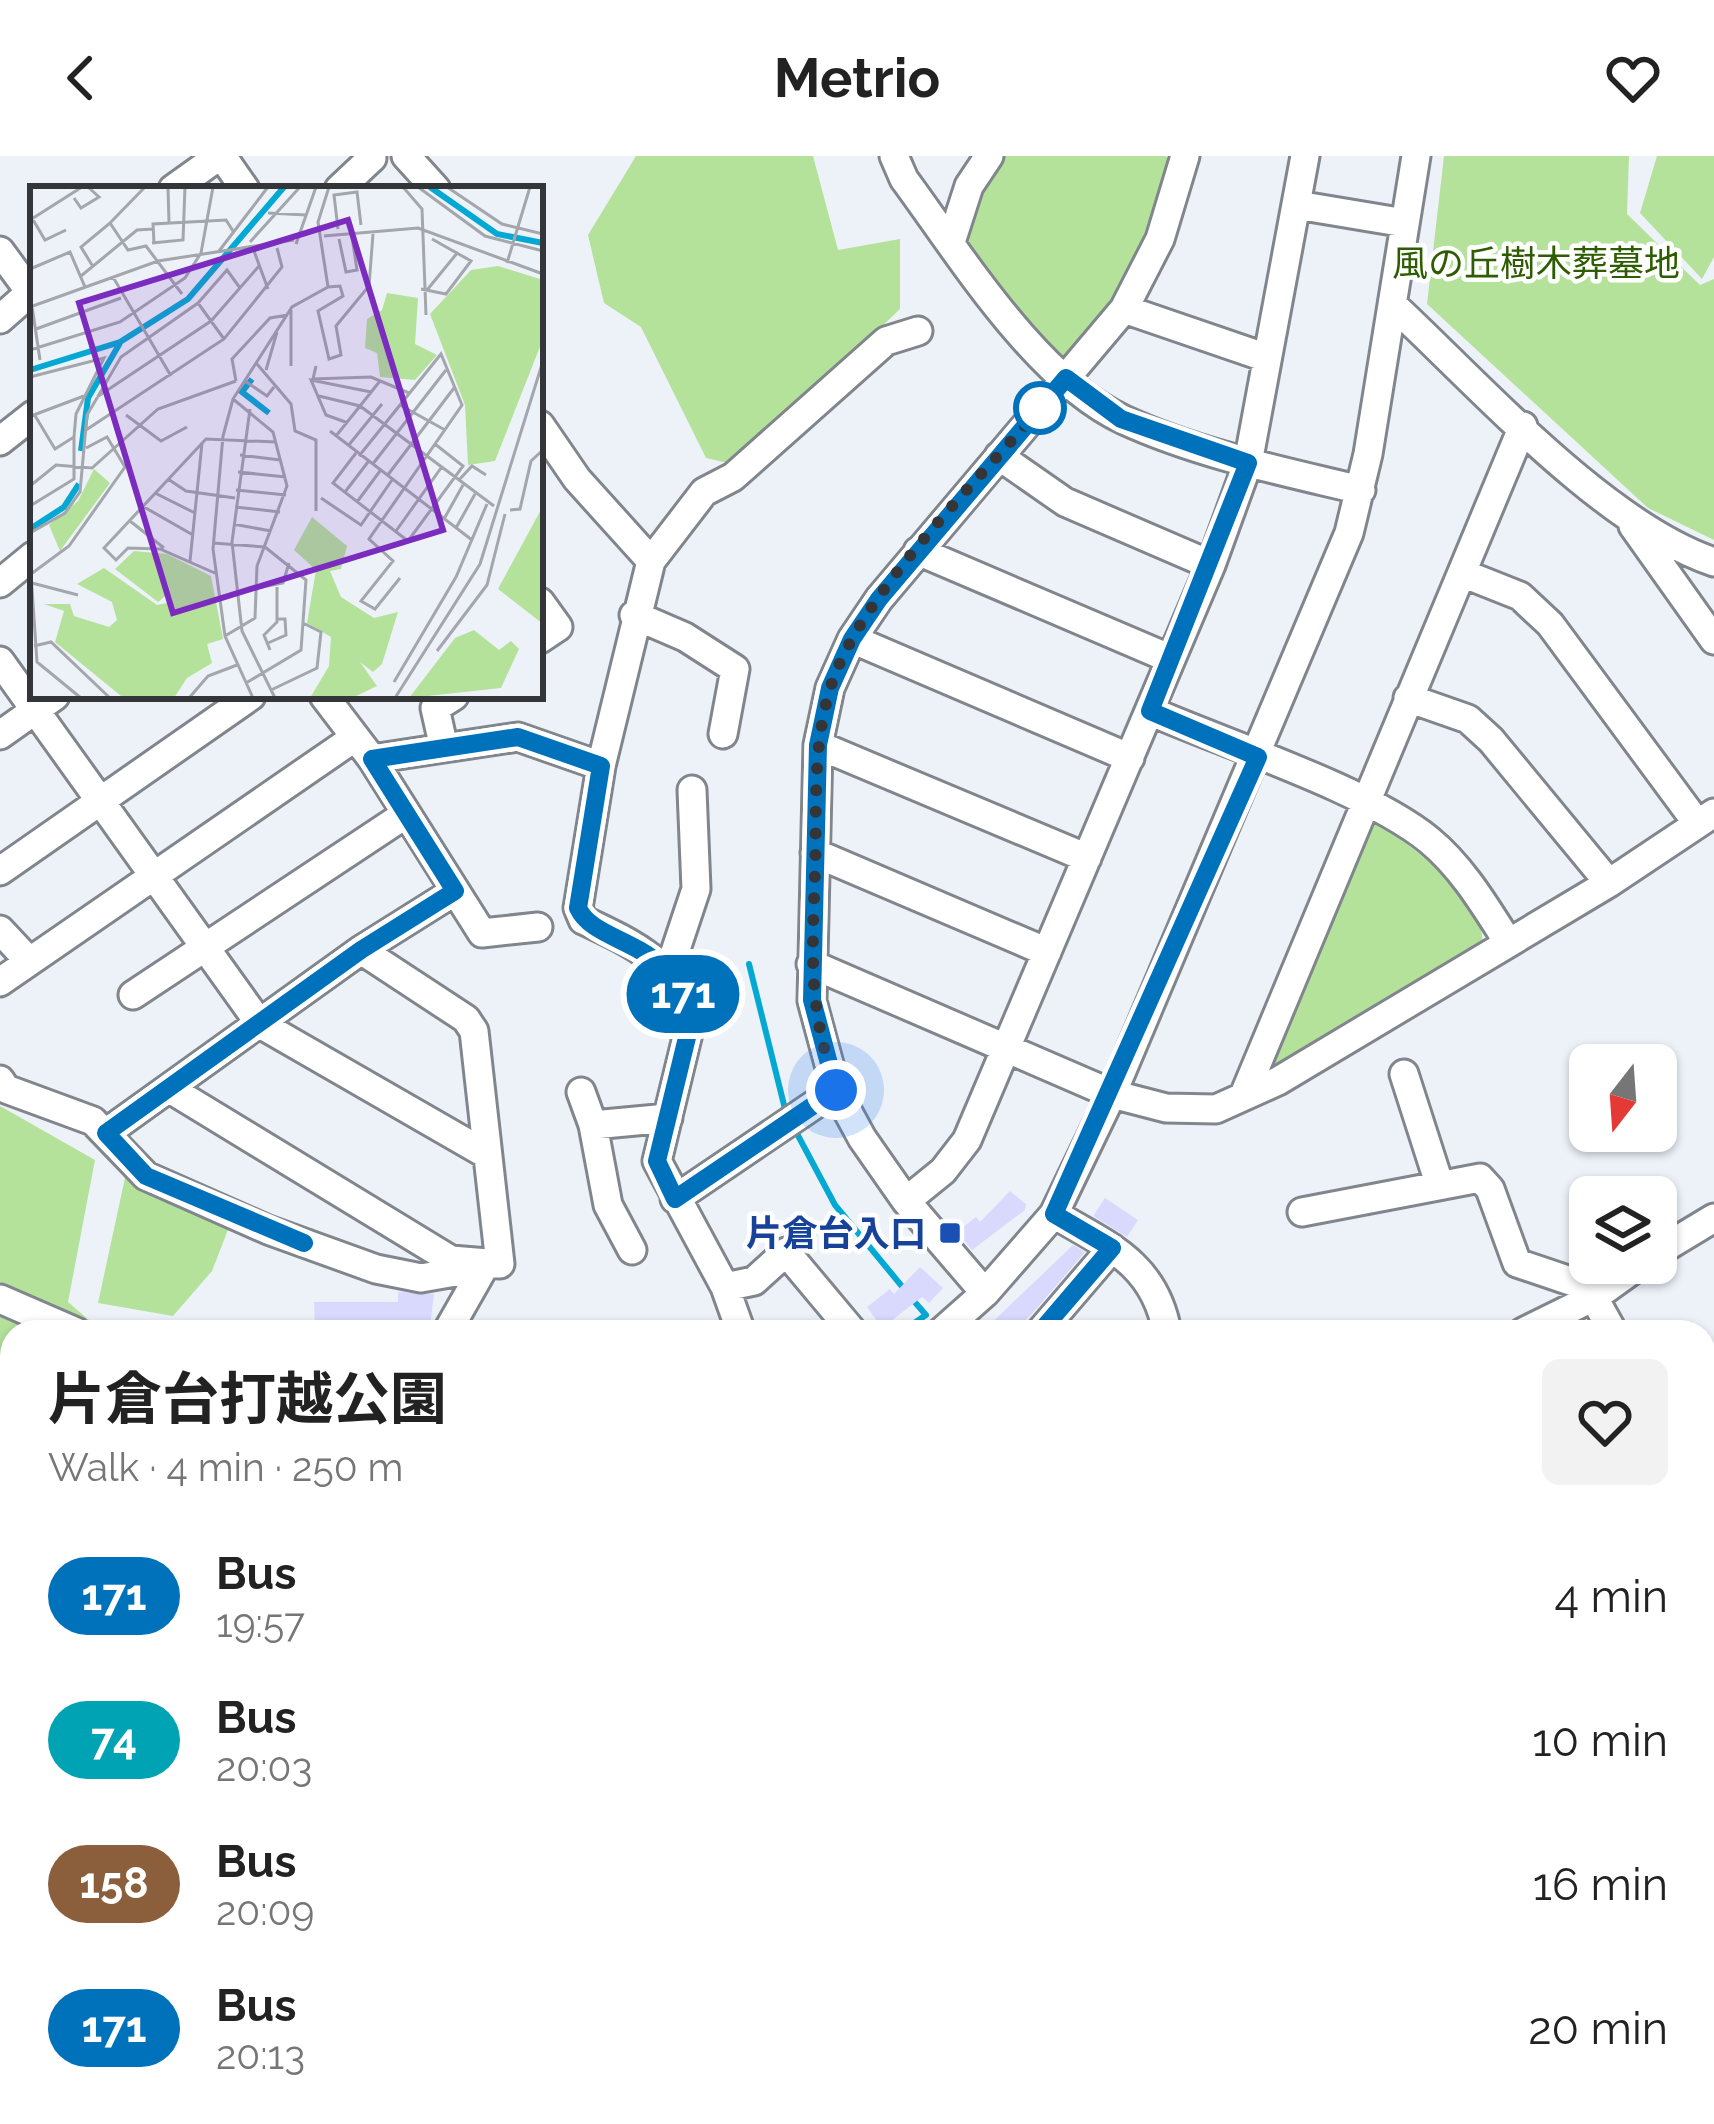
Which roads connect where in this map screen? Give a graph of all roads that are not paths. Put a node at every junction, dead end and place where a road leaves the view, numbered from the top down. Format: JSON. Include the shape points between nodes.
{"nodes":[{"id":1,"x":220,"y":156,"type":"edge"},
{"id":2,"x":406,"y":156,"type":"edge"},
{"id":3,"x":894,"y":156,"type":"edge"},
{"id":4,"x":989,"y":156,"type":"edge"},
{"id":5,"x":1185,"y":156,"type":"edge"},
{"id":6,"x":1305,"y":156,"type":"edge"},
{"id":7,"x":1416,"y":156,"type":"edge"},
{"id":8,"x":372,"y":158,"type":"edge"},
{"id":9,"x":177,"y":186,"type":"edge"},
{"id":10,"x":243,"y":186,"type":"edge"},
{"id":11,"x":342,"y":186,"type":"edge"},
{"id":12,"x":433,"y":186,"type":"edge"},
{"id":13,"x":1297,"y":205,"type":"junction"},
{"id":14,"x":1405,"y":223,"type":"junction"},
{"id":15,"x":951,"y":242,"type":"junction"},
{"id":16,"x":0,"y":251,"type":"edge"},
{"id":17,"x":30,"y":290,"type":"edge"},
{"id":18,"x":30,"y":295,"type":"edge"},
{"id":19,"x":1393,"y":304,"type":"junction"},
{"id":20,"x":1124,"y":309,"type":"junction"},
{"id":21,"x":0,"y":319,"type":"edge"},
{"id":22,"x":917,"y":331,"type":"dead end"},
{"id":23,"x":1268,"y":358,"type":"junction"},
{"id":24,"x":1066,"y":378,"type":"junction"},
{"id":25,"x":30,"y":417,"type":"edge"},
{"id":26,"x":1523,"y":426,"type":"junction"},
{"id":27,"x":543,"y":429,"type":"edge"},
{"id":28,"x":0,"y":441,"type":"edge"},
{"id":29,"x":999,"y":456,"type":"junction"},
{"id":30,"x":1248,"y":463,"type":"junction"},
{"id":31,"x":1361,"y":490,"type":"junction"},
{"id":32,"x":1624,"y":512,"type":"junction"},
{"id":33,"x":918,"y":551,"type":"junction"},
{"id":34,"x":30,"y":558,"type":"edge"},
{"id":35,"x":651,"y":561,"type":"junction"},
{"id":36,"x":1714,"y":562,"type":"edge"},
{"id":37,"x":1211,"y":565,"type":"junction"},
{"id":38,"x":1462,"y":572,"type":"junction"},
{"id":39,"x":0,"y":583,"type":"edge"},
{"id":40,"x":543,"y":606,"type":"edge"},
{"id":41,"x":634,"y":615,"type":"junction"},
{"id":42,"x":543,"y":637,"type":"edge"},
{"id":43,"x":852,"y":639,"type":"junction"},
{"id":44,"x":1714,"y":640,"type":"edge"},
{"id":45,"x":1171,"y":659,"type":"junction"},
{"id":46,"x":0,"y":661,"type":"edge"},
{"id":47,"x":30,"y":689,"type":"edge"},
{"id":48,"x":1408,"y":698,"type":"junction"},
{"id":49,"x":247,"y":699,"type":"edge"},
{"id":50,"x":326,"y":699,"type":"edge"},
{"id":51,"x":449,"y":699,"type":"edge"},
{"id":52,"x":45,"y":703,"type":"edge"},
{"id":53,"x":1150,"y":711,"type":"junction"},
{"id":54,"x":723,"y":734,"type":"dead end"},
{"id":55,"x":0,"y":735,"type":"edge"},
{"id":56,"x":818,"y":745,"type":"junction"},
{"id":57,"x":444,"y":748,"type":"junction"},
{"id":58,"x":363,"y":749,"type":"junction"},
{"id":59,"x":1258,"y":757,"type":"junction"},
{"id":60,"x":1130,"y":758,"type":"junction"},
{"id":61,"x":601,"y":766,"type":"junction"},
{"id":62,"x":692,"y":790,"type":"dead end"},
{"id":63,"x":100,"y":801,"type":"junction"},
{"id":64,"x":1364,"y":802,"type":"junction"},
{"id":65,"x":406,"y":814,"type":"junction"},
{"id":66,"x":1705,"y":818,"type":"edge"},
{"id":67,"x":815,"y":854,"type":"junction"},
{"id":68,"x":1087,"y":857,"type":"junction"},
{"id":69,"x":0,"y":871,"type":"edge"},
{"id":70,"x":155,"y":878,"type":"junction"},
{"id":71,"x":1609,"y":883,"type":"junction"},
{"id":72,"x":455,"y":891,"type":"junction"},
{"id":73,"x":538,"y":927,"type":"dead end"},
{"id":74,"x":0,"y":930,"type":"edge"},
{"id":75,"x":1508,"y":942,"type":"junction"},
{"id":76,"x":206,"y":948,"type":"junction"},
{"id":77,"x":361,"y":950,"type":"junction"},
{"id":78,"x":1047,"y":952,"type":"junction"},
{"id":79,"x":29,"y":961,"type":"junction"},
{"id":80,"x":812,"y":964,"type":"junction"},
{"id":81,"x":668,"y":976,"type":"junction"},
{"id":82,"x":0,"y":982,"type":"edge"},
{"id":83,"x":133,"y":995,"type":"dead end"},
{"id":84,"x":260,"y":1024,"type":"junction"},
{"id":85,"x":1005,"y":1048,"type":"junction"},
{"id":86,"x":1404,"y":1074,"type":"dead end"},
{"id":87,"x":0,"y":1079,"type":"edge"},
{"id":88,"x":170,"y":1088,"type":"junction"},
{"id":89,"x":836,"y":1090,"type":"junction"},
{"id":90,"x":581,"y":1092,"type":"dead end"},
{"id":91,"x":1112,"y":1094,"type":"junction"},
{"id":92,"x":1244,"y":1095,"type":"junction"},
{"id":93,"x":668,"y":1118,"type":"junction"},
{"id":94,"x":593,"y":1124,"type":"junction"},
{"id":95,"x":106,"y":1133,"type":"junction"},
{"id":96,"x":486,"y":1154,"type":"junction"},
{"id":97,"x":1439,"y":1183,"type":"junction"},
{"id":98,"x":675,"y":1199,"type":"junction"},
{"id":99,"x":905,"y":1201,"type":"junction"},
{"id":100,"x":1303,"y":1212,"type":"dead end"},
{"id":101,"x":1054,"y":1214,"type":"junction"},
{"id":102,"x":1714,"y":1218,"type":"edge"},
{"id":103,"x":1677,"y":1240,"type":"edge"},
{"id":104,"x":1112,"y":1248,"type":"junction"},
{"id":105,"x":632,"y":1250,"type":"dead end"},
{"id":106,"x":484,"y":1267,"type":"junction"},
{"id":107,"x":1612,"y":1284,"type":"edge"},
{"id":108,"x":725,"y":1287,"type":"junction"},
{"id":109,"x":985,"y":1294,"type":"junction"},
{"id":110,"x":1595,"y":1296,"type":"junction"},
{"id":111,"x":0,"y":1299,"type":"edge"},
{"id":112,"x":48,"y":1320,"type":"edge"},
{"id":113,"x":454,"y":1320,"type":"edge"},
{"id":114,"x":736,"y":1320,"type":"edge"},
{"id":115,"x":843,"y":1320,"type":"edge"},
{"id":116,"x":955,"y":1320,"type":"edge"},
{"id":117,"x":1050,"y":1320,"type":"edge"},
{"id":118,"x":1164,"y":1320,"type":"edge"},
{"id":119,"x":1547,"y":1320,"type":"edge"},
{"id":120,"x":1606,"y":1320,"type":"edge"}],
"edges":[{"from":1,"to":9,"type":"street"},
{"from":1,"to":10,"type":"street"},
{"from":2,"to":12,"type":"street"},
{"from":3,"to":15,"type":"street"},
{"from":4,"to":15,"type":"street","via":[[969,186]]},
{"from":5,"to":20,"type":"street","via":[[1160,239]]},
{"from":6,"to":13,"type":"street"},
{"from":7,"to":14,"type":"street"},
{"from":8,"to":11,"type":"street"},
{"from":13,"to":14,"type":"street"},
{"from":13,"to":23,"type":"street"},
{"from":14,"to":19,"type":"street"},
{"from":15,"to":24,"type":"street"},
{"from":16,"to":17,"type":"street"},
{"from":18,"to":21,"type":"street"},
{"from":19,"to":26,"type":"street"},
{"from":19,"to":31,"type":"street"},
{"from":20,"to":23,"type":"street"},
{"from":20,"to":24,"type":"street"},
{"from":22,"to":35,"type":"street","via":[[886,341],[733,477],[704,492]]},
{"from":23,"to":30,"type":"street"},
{"from":24,"to":29,"type":"street"},
{"from":24,"to":30,"type":"street","via":[[1121,419]]},
{"from":25,"to":28,"type":"street"},
{"from":26,"to":32,"type":"street"},
{"from":26,"to":38,"type":"street"},
{"from":27,"to":35,"type":"street"},
{"from":29,"to":33,"type":"street"},
{"from":29,"to":37,"type":"street","via":[[1065,502]]},
{"from":30,"to":31,"type":"street"},
{"from":30,"to":37,"type":"street"},
{"from":31,"to":59,"type":"street"},
{"from":32,"to":36,"type":"street","via":[[1681,551]]},
{"from":32,"to":44,"type":"street"},
{"from":33,"to":43,"type":"street"},
{"from":33,"to":45,"type":"street"},
{"from":34,"to":39,"type":"street"},
{"from":35,"to":41,"type":"street"},
{"from":37,"to":45,"type":"street"},
{"from":38,"to":48,"type":"street"},
{"from":38,"to":66,"type":"street","via":[[1520,596],[1550,624]]},
{"from":40,"to":42,"type":"street","via":[[558,627]]},
{"from":41,"to":54,"type":"street","via":[[735,670]]},
{"from":41,"to":61,"type":"street"},
{"from":43,"to":56,"type":"street"},
{"from":43,"to":60,"type":"street"},
{"from":45,"to":53,"type":"street"},
{"from":46,"to":47,"type":"street"},
{"from":48,"to":64,"type":"street"},
{"from":48,"to":71,"type":"street","via":[[1468,719],[1491,740]]},
{"from":49,"to":63,"type":"street"},
{"from":50,"to":58,"type":"street"},
{"from":51,"to":57,"type":"street","via":[[435,708]]},
{"from":52,"to":55,"type":"street"},
{"from":52,"to":63,"type":"street"},
{"from":53,"to":59,"type":"street"},
{"from":53,"to":60,"type":"street"},
{"from":56,"to":67,"type":"street"},
{"from":56,"to":68,"type":"street"},
{"from":57,"to":58,"type":"street"},
{"from":57,"to":61,"type":"street","via":[[518,737]]},
{"from":58,"to":65,"type":"street"},
{"from":58,"to":70,"type":"street"},
{"from":59,"to":64,"type":"street"},
{"from":59,"to":91,"type":"street"},
{"from":60,"to":68,"type":"street"},
{"from":61,"to":81,"type":"street","via":[[578,908],[584,920],[651,952]]},
{"from":62,"to":81,"type":"street","via":[[696,889]]},
{"from":63,"to":69,"type":"street"},
{"from":63,"to":70,"type":"street"},
{"from":64,"to":75,"type":"street","via":[[1428,838]]},
{"from":64,"to":92,"type":"street"},
{"from":65,"to":72,"type":"street"},
{"from":65,"to":76,"type":"street"},
{"from":66,"to":71,"type":"street"},
{"from":67,"to":78,"type":"street"},
{"from":67,"to":80,"type":"street"},
{"from":68,"to":78,"type":"street"},
{"from":70,"to":76,"type":"street"},
{"from":70,"to":79,"type":"street"},
{"from":71,"to":75,"type":"street"},
{"from":72,"to":73,"type":"street","via":[[482,933]]},
{"from":72,"to":77,"type":"street"},
{"from":74,"to":79,"type":"street"},
{"from":75,"to":92,"type":"street"},
{"from":76,"to":83,"type":"street"},
{"from":76,"to":84,"type":"street"},
{"from":77,"to":84,"type":"street"},
{"from":77,"to":96,"type":"street","via":[[474,1031]]},
{"from":78,"to":85,"type":"street"},
{"from":79,"to":82,"type":"street"},
{"from":80,"to":85,"type":"street"},
{"from":80,"to":89,"type":"street","via":[[817,1030]]},
{"from":81,"to":93,"type":"street","via":[[686,998],[691,1021]]},
{"from":84,"to":88,"type":"street"},
{"from":84,"to":96,"type":"street"},
{"from":85,"to":91,"type":"street"},
{"from":85,"to":99,"type":"street","via":[[967,1140]]},
{"from":86,"to":97,"type":"street"},
{"from":87,"to":95,"type":"street","via":[[6,1089]]},
{"from":88,"to":95,"type":"street"},
{"from":88,"to":106,"type":"street","via":[[451,1260]]},
{"from":89,"to":98,"type":"street"},
{"from":89,"to":99,"type":"street"},
{"from":90,"to":94,"type":"street"},
{"from":91,"to":92,"type":"street","via":[[1166,1108],[1216,1109]]},
{"from":91,"to":101,"type":"street"},
{"from":93,"to":94,"type":"street"},
{"from":93,"to":98,"type":"street","via":[[657,1161]]},
{"from":94,"to":105,"type":"street","via":[[608,1205]]},
{"from":95,"to":106,"type":"street","via":[[146,1176],[376,1269],[422,1279]]},
{"from":96,"to":106,"type":"street","via":[[500,1264]]},
{"from":97,"to":100,"type":"street"},
{"from":97,"to":110,"type":"street","via":[[1480,1178],[1516,1263]]},
{"from":98,"to":108,"type":"street"},
{"from":99,"to":109,"type":"street"},
{"from":101,"to":104,"type":"street"},
{"from":101,"to":109,"type":"street"},
{"from":102,"to":103,"type":"street"},
{"from":104,"to":117,"type":"street"},
{"from":104,"to":118,"type":"street","via":[[1150,1279]]},
{"from":106,"to":113,"type":"street"},
{"from":107,"to":110,"type":"street"},
{"from":108,"to":114,"type":"street"},
{"from":108,"to":115,"type":"street","via":[[754,1281],[786,1252]]},
{"from":109,"to":116,"type":"street"},
{"from":110,"to":119,"type":"street"},
{"from":110,"to":120,"type":"street"},
{"from":111,"to":112,"type":"street"}]}
